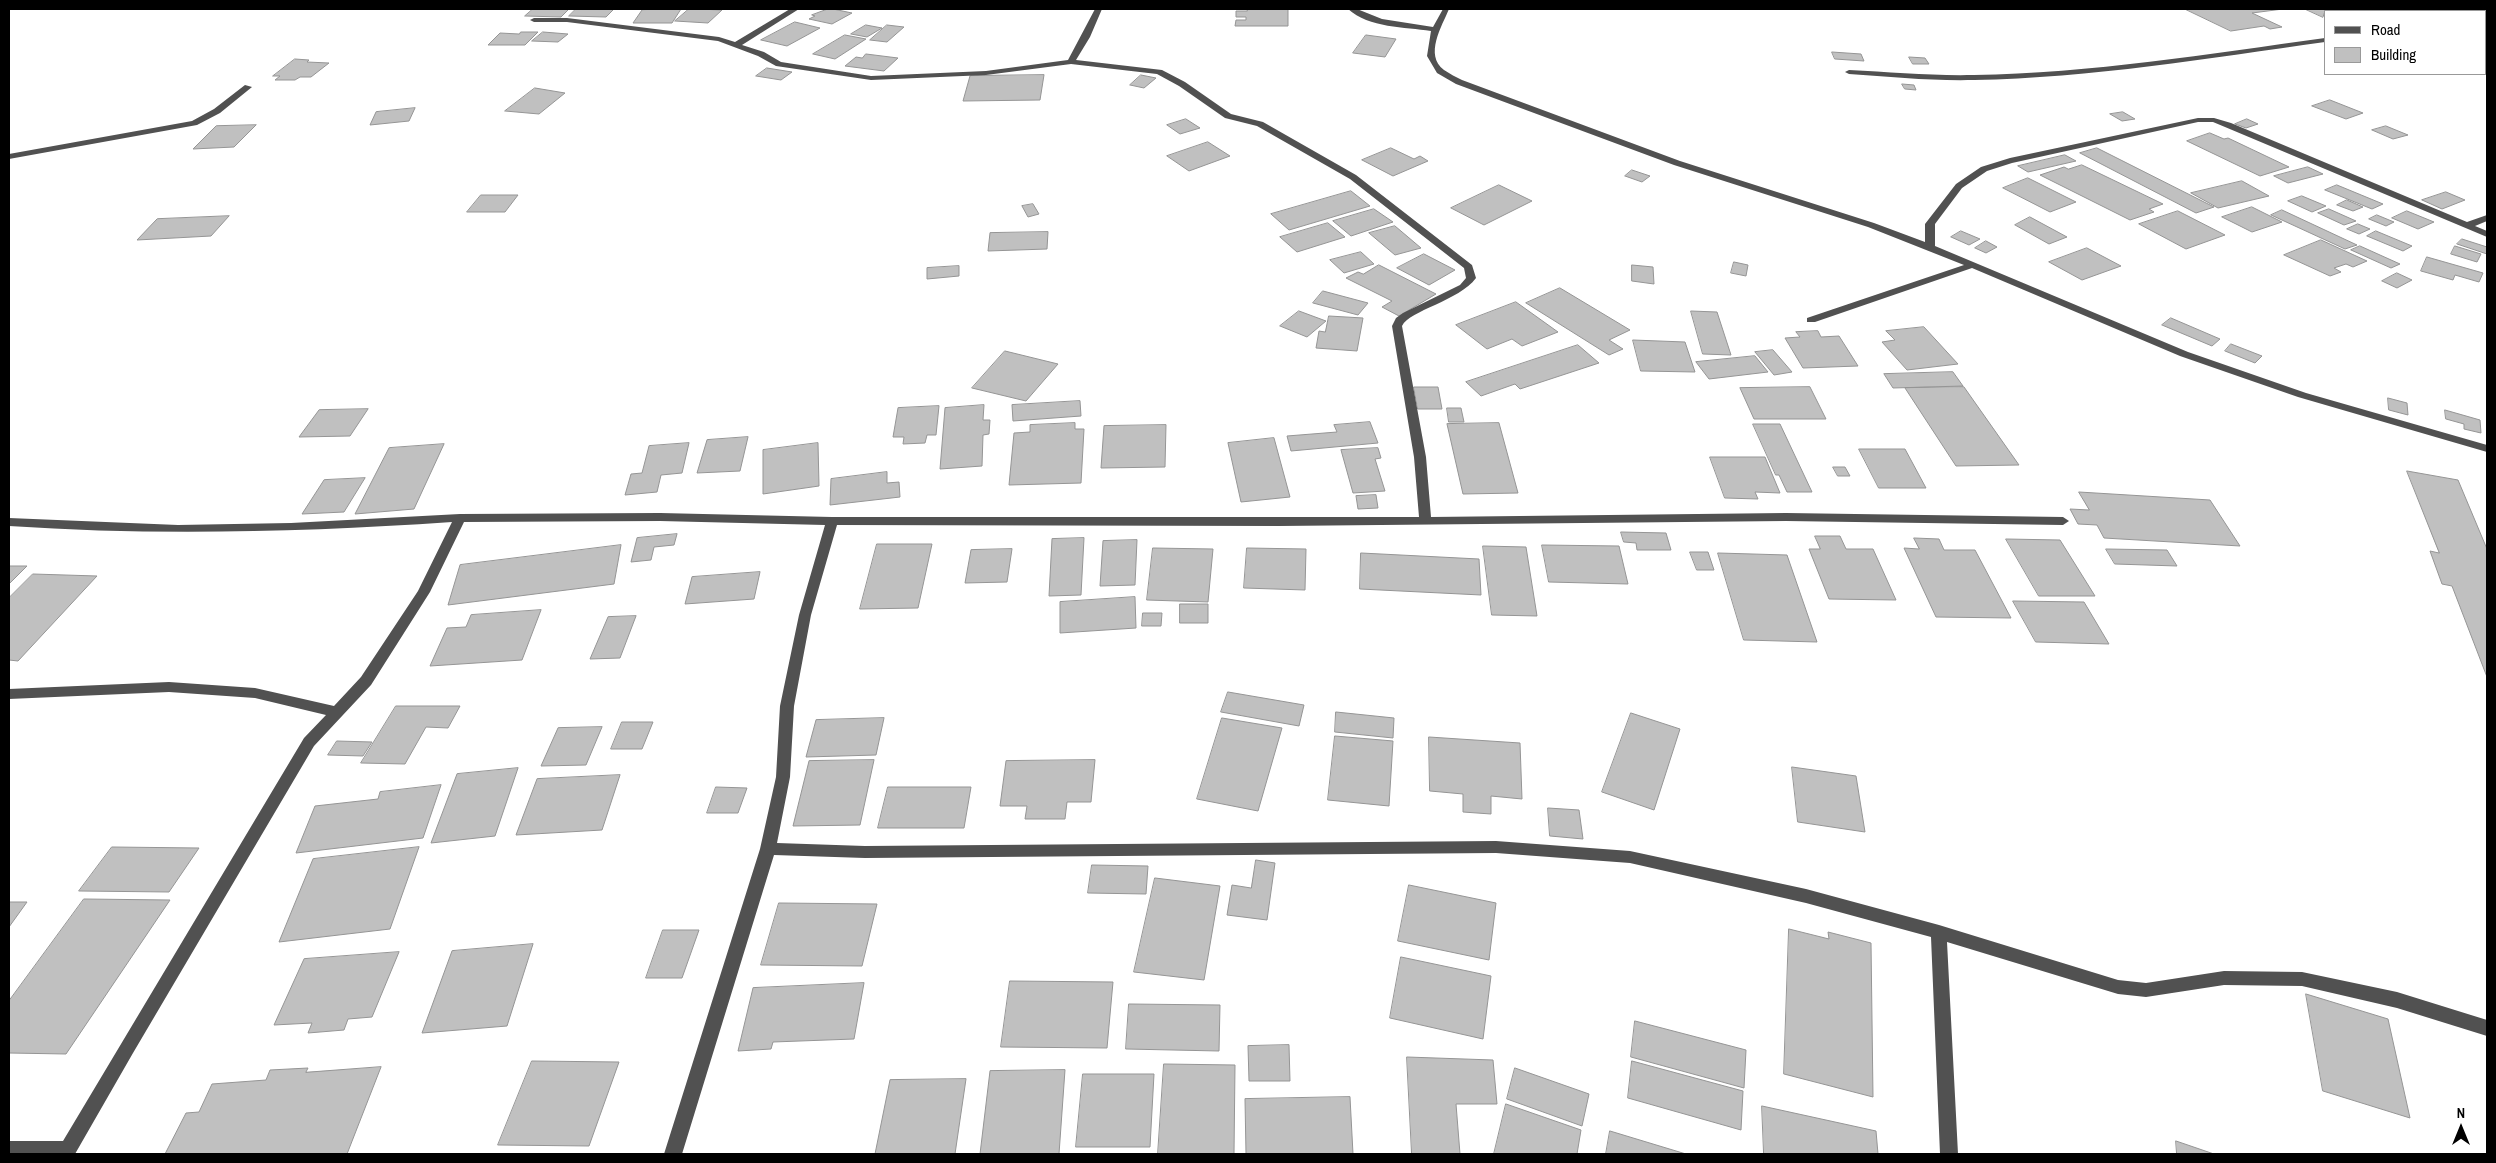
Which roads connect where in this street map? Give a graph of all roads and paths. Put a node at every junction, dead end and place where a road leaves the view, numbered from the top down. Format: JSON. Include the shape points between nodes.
{"nodes":[{"id":1,"x":795,"y":9,"type":"edge"},
{"id":2,"x":1099,"y":9,"type":"edge"},
{"id":3,"x":1352,"y":9,"type":"edge"},
{"id":4,"x":1446,"y":9,"type":"edge"},
{"id":5,"x":534,"y":20,"type":"dead end"},
{"id":6,"x":1435,"y":29,"type":"junction"},
{"id":7,"x":2324,"y":40,"type":"edge"},
{"id":8,"x":738,"y":44,"type":"junction"},
{"id":9,"x":1071,"y":62,"type":"junction"},
{"id":10,"x":1848,"y":72,"type":"dead end"},
{"id":11,"x":248,"y":87,"type":"dead end"},
{"id":12,"x":9,"y":158,"type":"edge"},
{"id":13,"x":2487,"y":218,"type":"edge"},
{"id":14,"x":2466,"y":226,"type":"junction"},
{"id":15,"x":2487,"y":234,"type":"edge"},
{"id":16,"x":1930,"y":247,"type":"junction"},
{"id":17,"x":1973,"y":265,"type":"junction"},
{"id":18,"x":1811,"y":320,"type":"dead end"},
{"id":19,"x":2487,"y":449,"type":"edge"},
{"id":20,"x":460,"y":518,"type":"junction"},
{"id":21,"x":1425,"y":519,"type":"junction"},
{"id":22,"x":832,"y":521,"type":"junction"},
{"id":23,"x":2063,"y":521,"type":"dead end"},
{"id":24,"x":9,"y":522,"type":"edge"},
{"id":25,"x":9,"y":694,"type":"edge"},
{"id":26,"x":338,"y":712,"type":"junction"},
{"id":27,"x":768,"y":849,"type":"junction"},
{"id":28,"x":1939,"y":932,"type":"junction"},
{"id":29,"x":2487,"y":1028,"type":"edge"},
{"id":30,"x":9,"y":1150,"type":"edge"},
{"id":31,"x":67,"y":1152,"type":"edge"},
{"id":32,"x":673,"y":1154,"type":"edge"},
{"id":33,"x":1949,"y":1154,"type":"edge"}],
"edges":[{"from":1,"to":8,"type":"street"},
{"from":2,"to":9,"type":"street"},
{"from":3,"to":6,"type":"street","via":[[1386,22]]},
{"from":4,"to":6,"type":"street"},
{"from":5,"to":8,"type":"street","via":[[567,20],[638,28]]},
{"from":6,"to":16,"type":"street","via":[[1431,56],[1440,71],[1459,82],[1677,163]]},
{"from":7,"to":10,"type":"street","via":[[2123,67],[1993,77],[1945,78]]},
{"from":8,"to":9,"type":"street","via":[[779,64],[871,78],[986,73]]},
{"from":9,"to":21,"type":"street","via":[[1159,72],[1228,116],[1260,124],[1353,177],[1469,267],[1471,278],[1463,287],[1407,315],[1397,326],[1420,457]]},
{"from":11,"to":12,"type":"street","via":[[217,111],[194,122]]},
{"from":13,"to":14,"type":"street"},
{"from":14,"to":15,"type":"street"},
{"from":14,"to":16,"type":"street","via":[[2228,125],[2214,120],[2198,120],[1984,169],[1959,186],[1930,224]]},
{"from":16,"to":17,"type":"street"},
{"from":17,"to":18,"type":"street"},
{"from":17,"to":19,"type":"street","via":[[2184,354],[2302,394]]},
{"from":20,"to":22,"type":"street","via":[[660,517]]},
{"from":20,"to":24,"type":"street","via":[[369,524],[146,529]]},
{"from":20,"to":26,"type":"street","via":[[424,592],[366,681]]},
{"from":21,"to":22,"type":"street","via":[[1279,522]]},
{"from":21,"to":23,"type":"street","via":[[1786,517]]},
{"from":22,"to":27,"type":"street","via":[[805,615],[787,706],[783,777]]},
{"from":25,"to":26,"type":"street","via":[[169,687],[255,693]]},
{"from":26,"to":31,"type":"street","via":[[309,742]]},
{"from":27,"to":28,"type":"street","via":[[875,852],[1496,847],[1630,857],[1806,896]]},
{"from":27,"to":32,"type":"street"},
{"from":28,"to":29,"type":"street","via":[[2118,987],[2146,990],[2224,978],[2302,979],[2397,1000]]},
{"from":28,"to":33,"type":"street"},
{"from":30,"to":31,"type":"street"}]}
